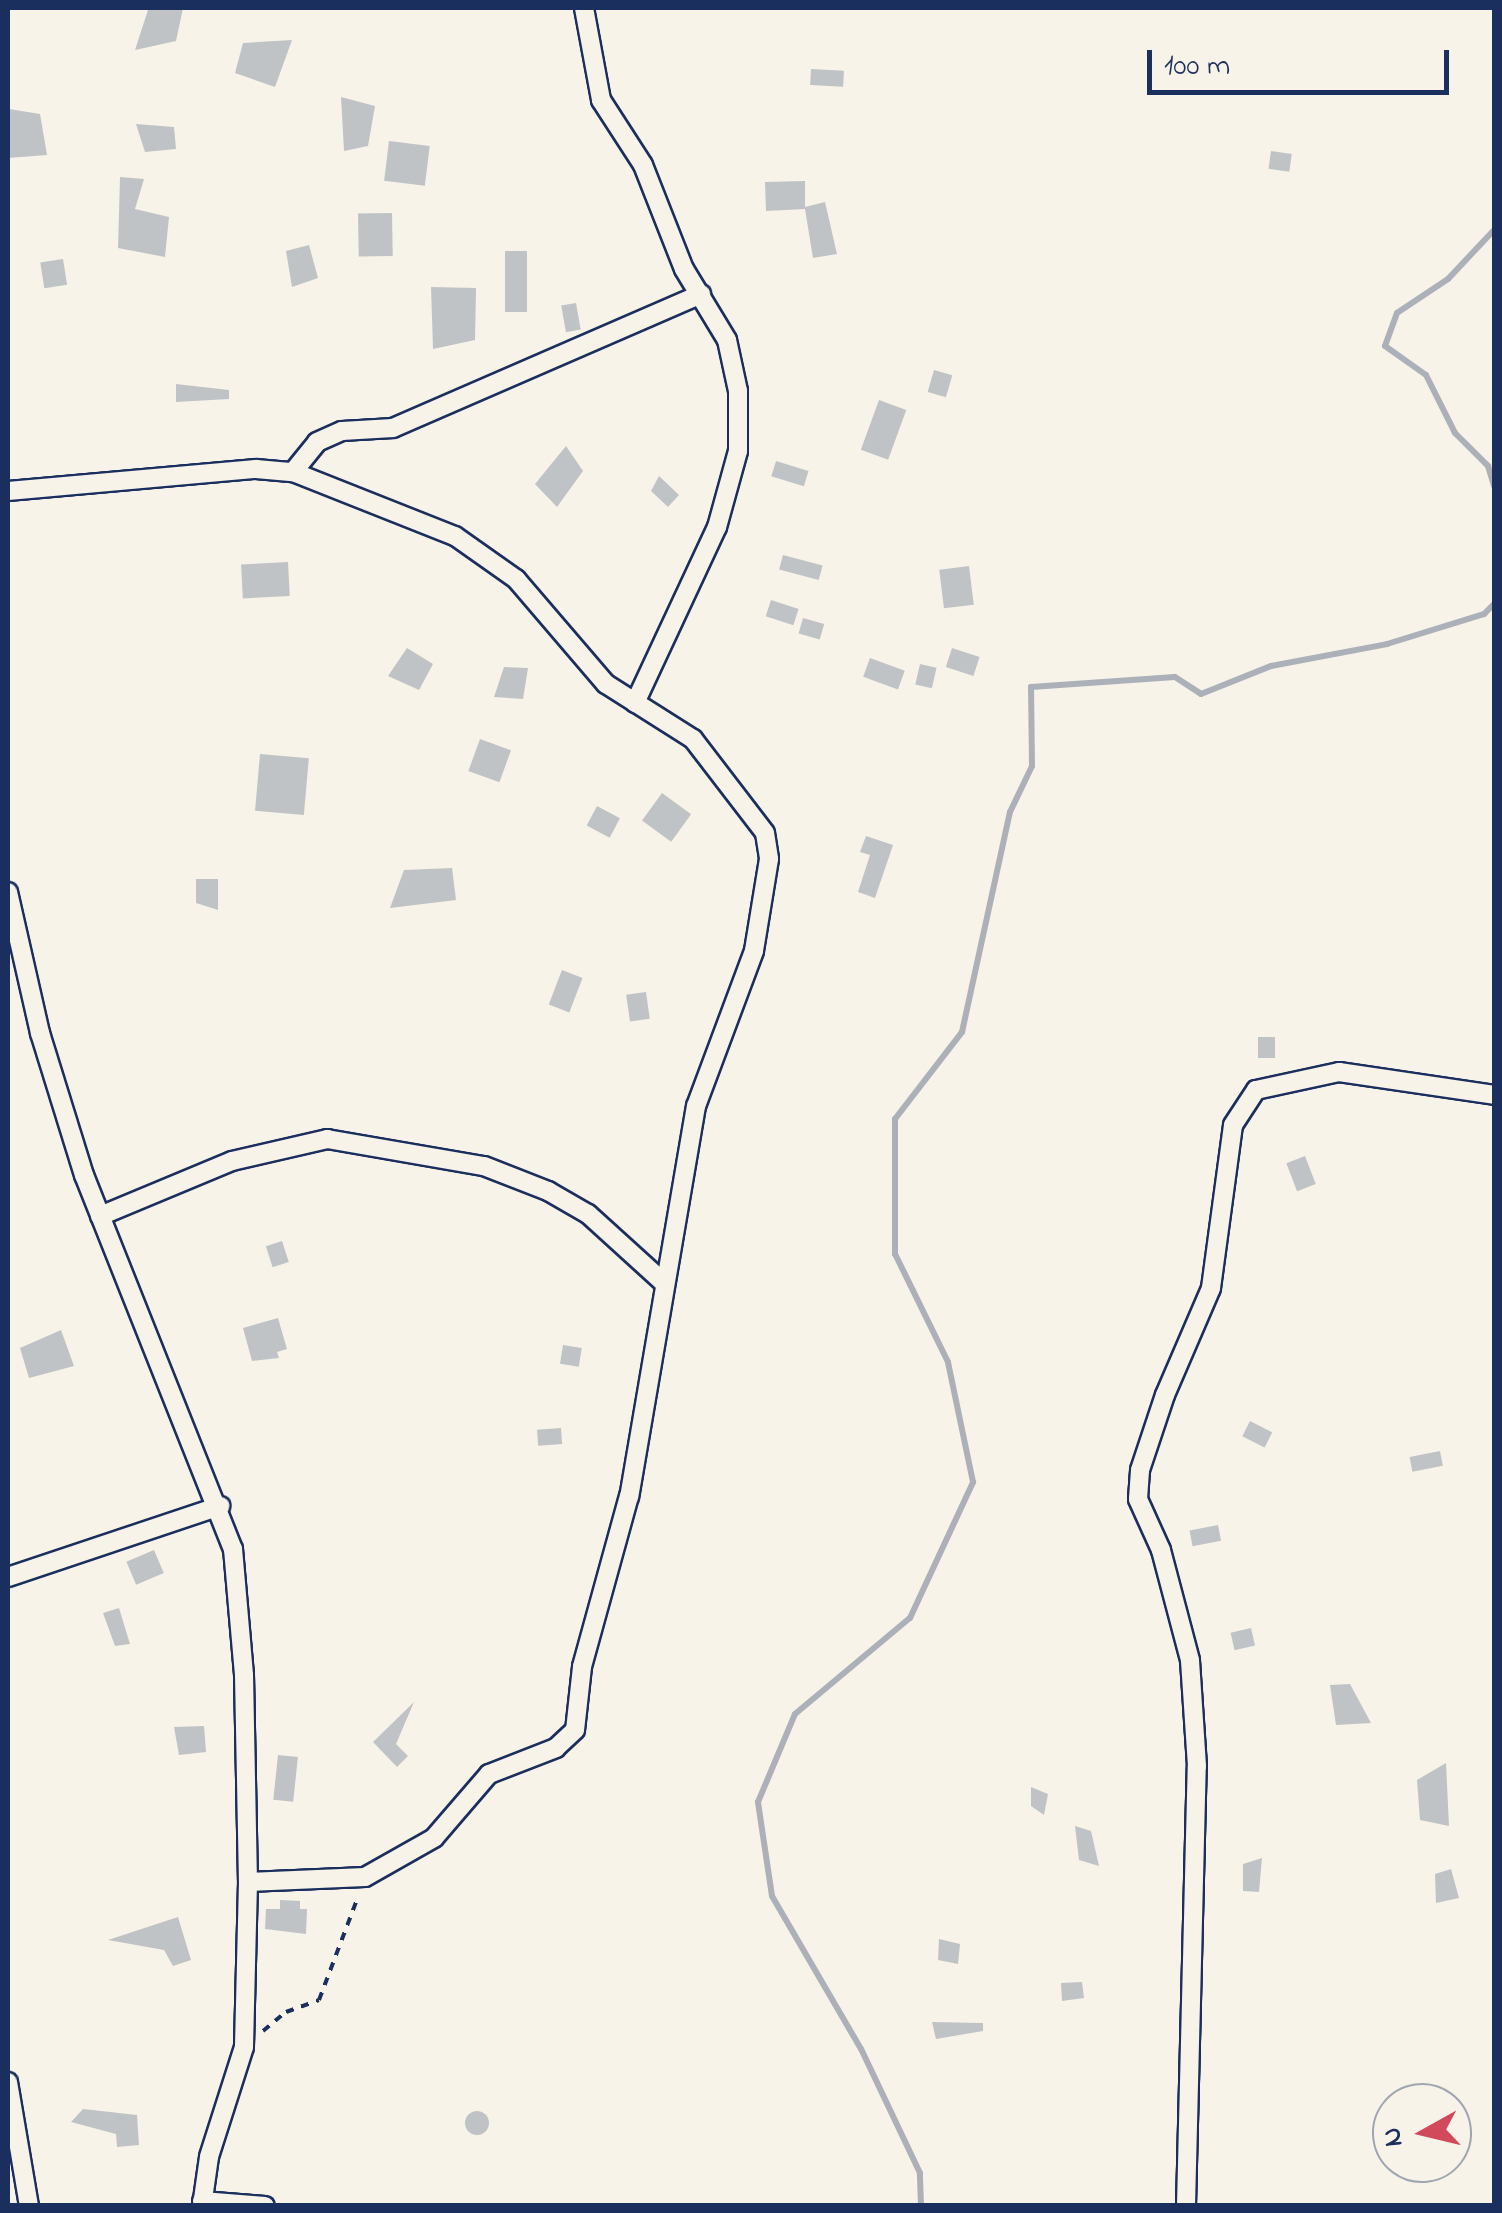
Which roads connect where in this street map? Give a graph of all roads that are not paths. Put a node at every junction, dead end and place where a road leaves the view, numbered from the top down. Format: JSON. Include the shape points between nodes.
{"nodes":[{"id":1,"x":584,"y":8,"type":"edge"},
{"id":2,"x":701,"y":294,"type":"junction"},
{"id":3,"x":293,"y":472,"type":"junction"},
{"id":4,"x":8,"y":491,"type":"edge"},
{"id":5,"x":635,"y":703,"type":"junction"},
{"id":6,"x":8,"y":892,"type":"edge"},
{"id":7,"x":1494,"y":1095,"type":"edge"},
{"id":8,"x":100,"y":1216,"type":"junction"},
{"id":9,"x":664,"y":1283,"type":"junction"},
{"id":10,"x":220,"y":1506,"type":"junction"},
{"id":11,"x":8,"y":1577,"type":"edge"},
{"id":12,"x":248,"y":1882,"type":"junction"},
{"id":13,"x":8,"y":2082,"type":"edge"},
{"id":14,"x":202,"y":2203,"type":"edge"},
{"id":15,"x":29,"y":2206,"type":"edge"},
{"id":16,"x":264,"y":2206,"type":"edge"},
{"id":17,"x":1186,"y":2206,"type":"edge"}],
"edges":[{"from":1,"to":2,"type":"street","via":[[601,100],[643,165],[672,242]]},
{"from":2,"to":3,"type":"street","via":[[394,428],[342,431],[317,442]]},
{"from":2,"to":5,"type":"street","via":[[728,340],[738,392],[738,451],[717,527]]},
{"from":3,"to":4,"type":"street","via":[[256,469]]},
{"from":3,"to":5,"type":"street","via":[[486,552],[606,684]]},
{"from":5,"to":9,"type":"street","via":[[693,739],[764,833],[769,859],[754,951],[696,1106]]},
{"from":6,"to":8,"type":"street","via":[[48,1060]]},
{"from":7,"to":17,"type":"street","via":[[1340,1072],[1311,1075],[1256,1090],[1233,1125],[1211,1288],[1165,1395],[1140,1470],[1138,1499],[1161,1550],[1190,1660],[1197,1766]]},
{"from":8,"to":9,"type":"street","via":[[232,1161],[327,1139],[484,1166],[548,1190],[588,1214]]},
{"from":8,"to":10,"type":"street"},
{"from":9,"to":12,"type":"street","via":[[629,1496],[582,1667],[575,1730],[556,1748],[489,1774],[434,1838],[365,1877]]},
{"from":10,"to":11,"type":"street"},
{"from":10,"to":12,"type":"street","via":[[240,1593]]},
{"from":12,"to":14,"type":"street","via":[[244,2047]]},
{"from":13,"to":15,"type":"street"},
{"from":14,"to":16,"type":"street"}]}
